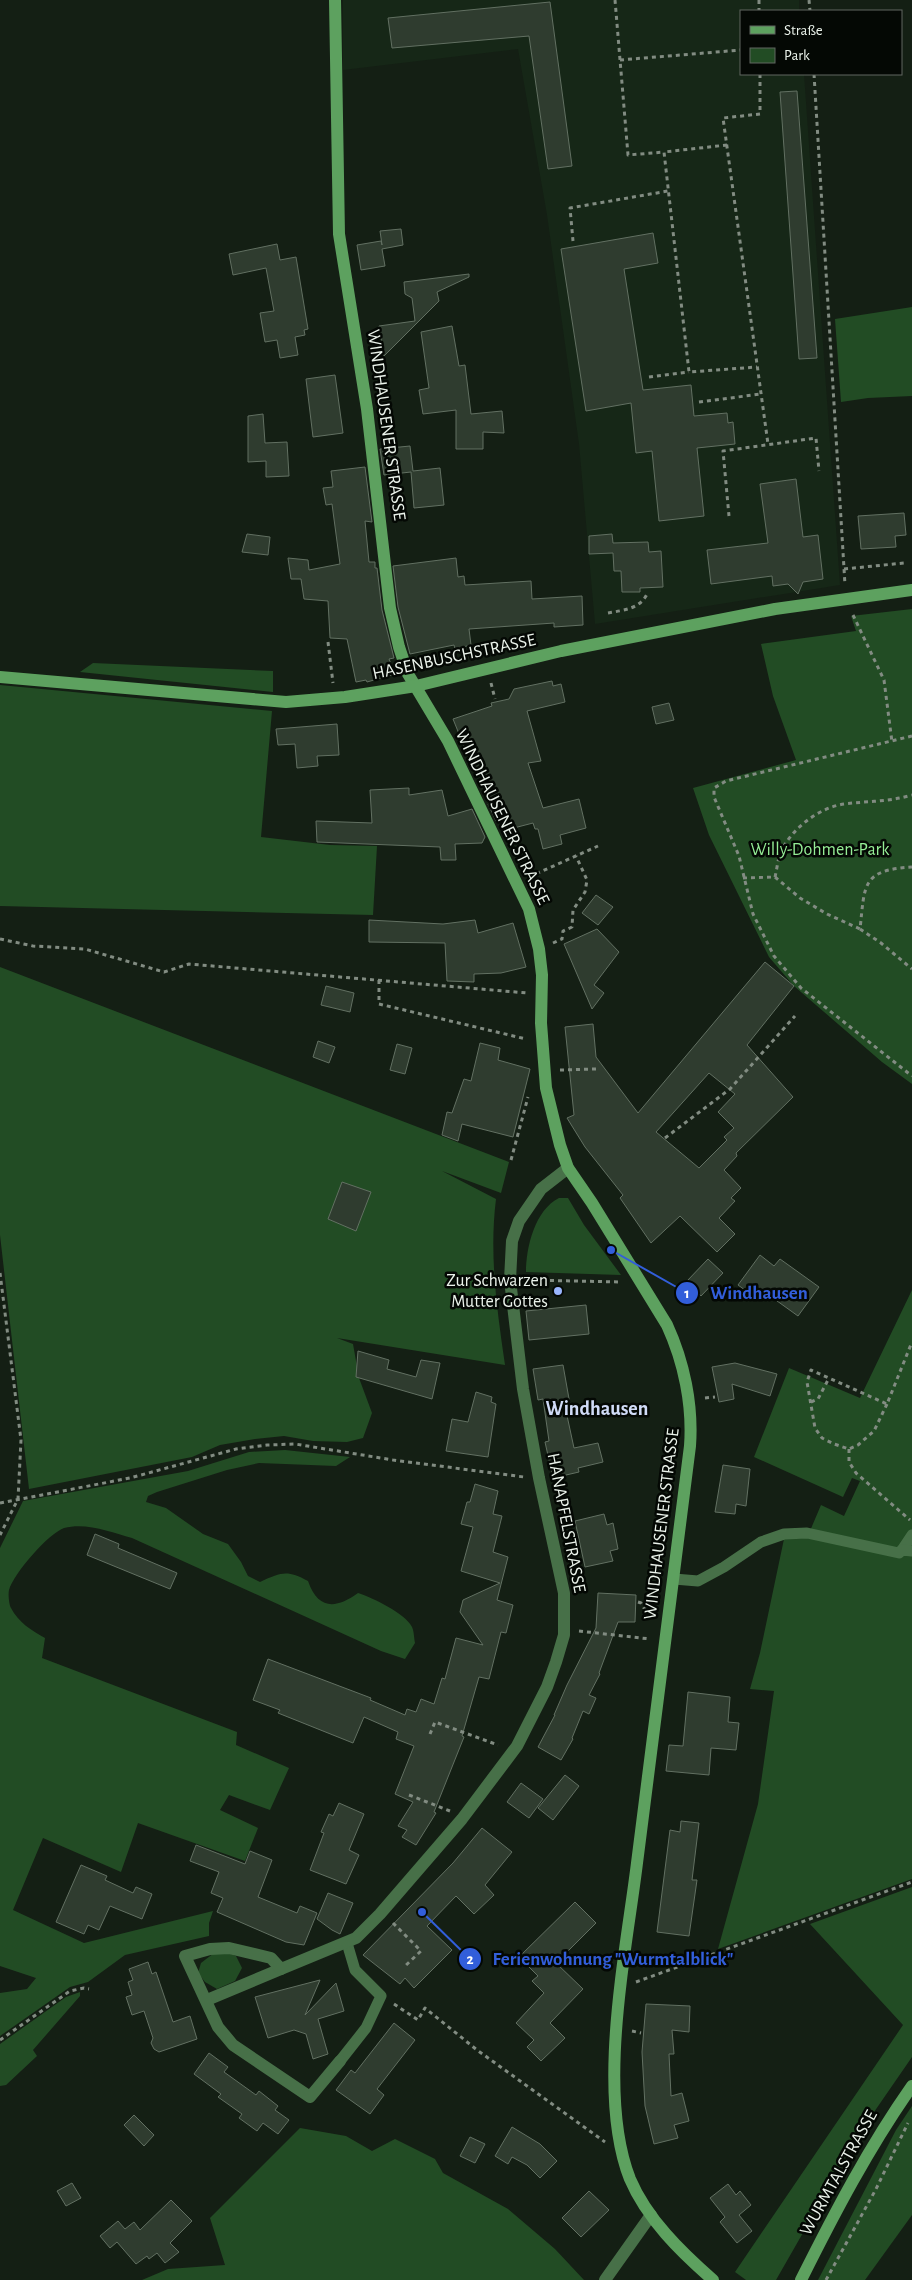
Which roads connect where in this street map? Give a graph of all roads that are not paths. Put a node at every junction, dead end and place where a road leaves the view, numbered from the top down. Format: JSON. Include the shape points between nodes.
{"nodes":[{"id":1,"x":335,"y":0,"type":"edge"},
{"id":2,"x":912,"y":590,"type":"edge"},
{"id":3,"x":0,"y":677,"type":"edge"},
{"id":4,"x":416,"y":686,"type":"junction"},
{"id":5,"x":568,"y":1168,"type":"junction"},
{"id":6,"x":912,"y":1535,"type":"edge"},
{"id":7,"x":907,"y":1550,"type":"edge"},
{"id":8,"x":674,"y":1580,"type":"junction"},
{"id":9,"x":347,"y":1943,"type":"junction"},
{"id":10,"x":281,"y":1969,"type":"junction"},
{"id":11,"x":206,"y":2000,"type":"junction"},
{"id":12,"x":340,"y":2061,"type":"joint"},
{"id":13,"x":912,"y":2086,"type":"edge"},
{"id":14,"x":651,"y":2215,"type":"junction"},
{"id":15,"x":605,"y":2280,"type":"edge"},
{"id":16,"x":713,"y":2280,"type":"edge"},
{"id":17,"x":801,"y":2280,"type":"edge"}],
"edges":[{"from":1,"to":4,"type":"street","name":"WINDHAUSENER STRASSE","via":[[339,234],[367,409],[390,608],[399,647],[408,674]]},
{"from":2,"to":4,"type":"street","name":"HASENBUSCHSTRASSE","via":[[775,609],[610,641]]},
{"from":3,"to":4,"type":"street","name":"HASENBUSCHSTRASSE","via":[[286,702]]},
{"from":4,"to":5,"type":"street","name":"WINDHAUSENER STRASSE","via":[[448,741],[529,909],[539,949],[544,1070],[558,1138]]},
{"from":5,"to":8,"type":"street","name":"WINDHAUSENER STRASSE","via":[[653,1299],[675,1342],[689,1394],[692,1422]]},
{"from":5,"to":9,"type":"street","name":"HANAPFELSTRASSE","via":[[541,1189],[519,1221],[512,1241],[510,1280],[523,1389],[564,1593],[565,1629],[556,1662],[547,1687],[511,1755],[462,1819],[382,1912]]},
{"from":6,"to":7,"type":"lane"},
{"from":7,"to":8,"type":"lane","via":[[899,1553],[807,1533],[784,1534],[761,1542],[698,1581]]},
{"from":8,"to":14,"type":"street","name":"WINDHAUSENER STRASSE","via":[[621,1981],[615,2098],[630,2179]]},
{"from":9,"to":10,"type":"street","name":"HANAPFELSTRASSE"},
{"from":9,"to":12,"type":"lane","via":[[356,1970],[382,1996],[366,2028]]},
{"from":10,"to":11,"type":"street","name":"HANAPFELSTRASSE"},
{"from":10,"to":11,"type":"street","via":[[271,1958],[230,1948],[210,1949],[185,1956]]},
{"from":11,"to":12,"type":"street","via":[[218,2027],[232,2045],[310,2097]]},
{"from":13,"to":17,"type":"street","name":"WURMTALSTRASSE","via":[[858,2173]]},
{"from":14,"to":15,"type":"street"},
{"from":14,"to":16,"type":"street","name":"WINDHAUSENER STRASSE","via":[[684,2255]]}]}
